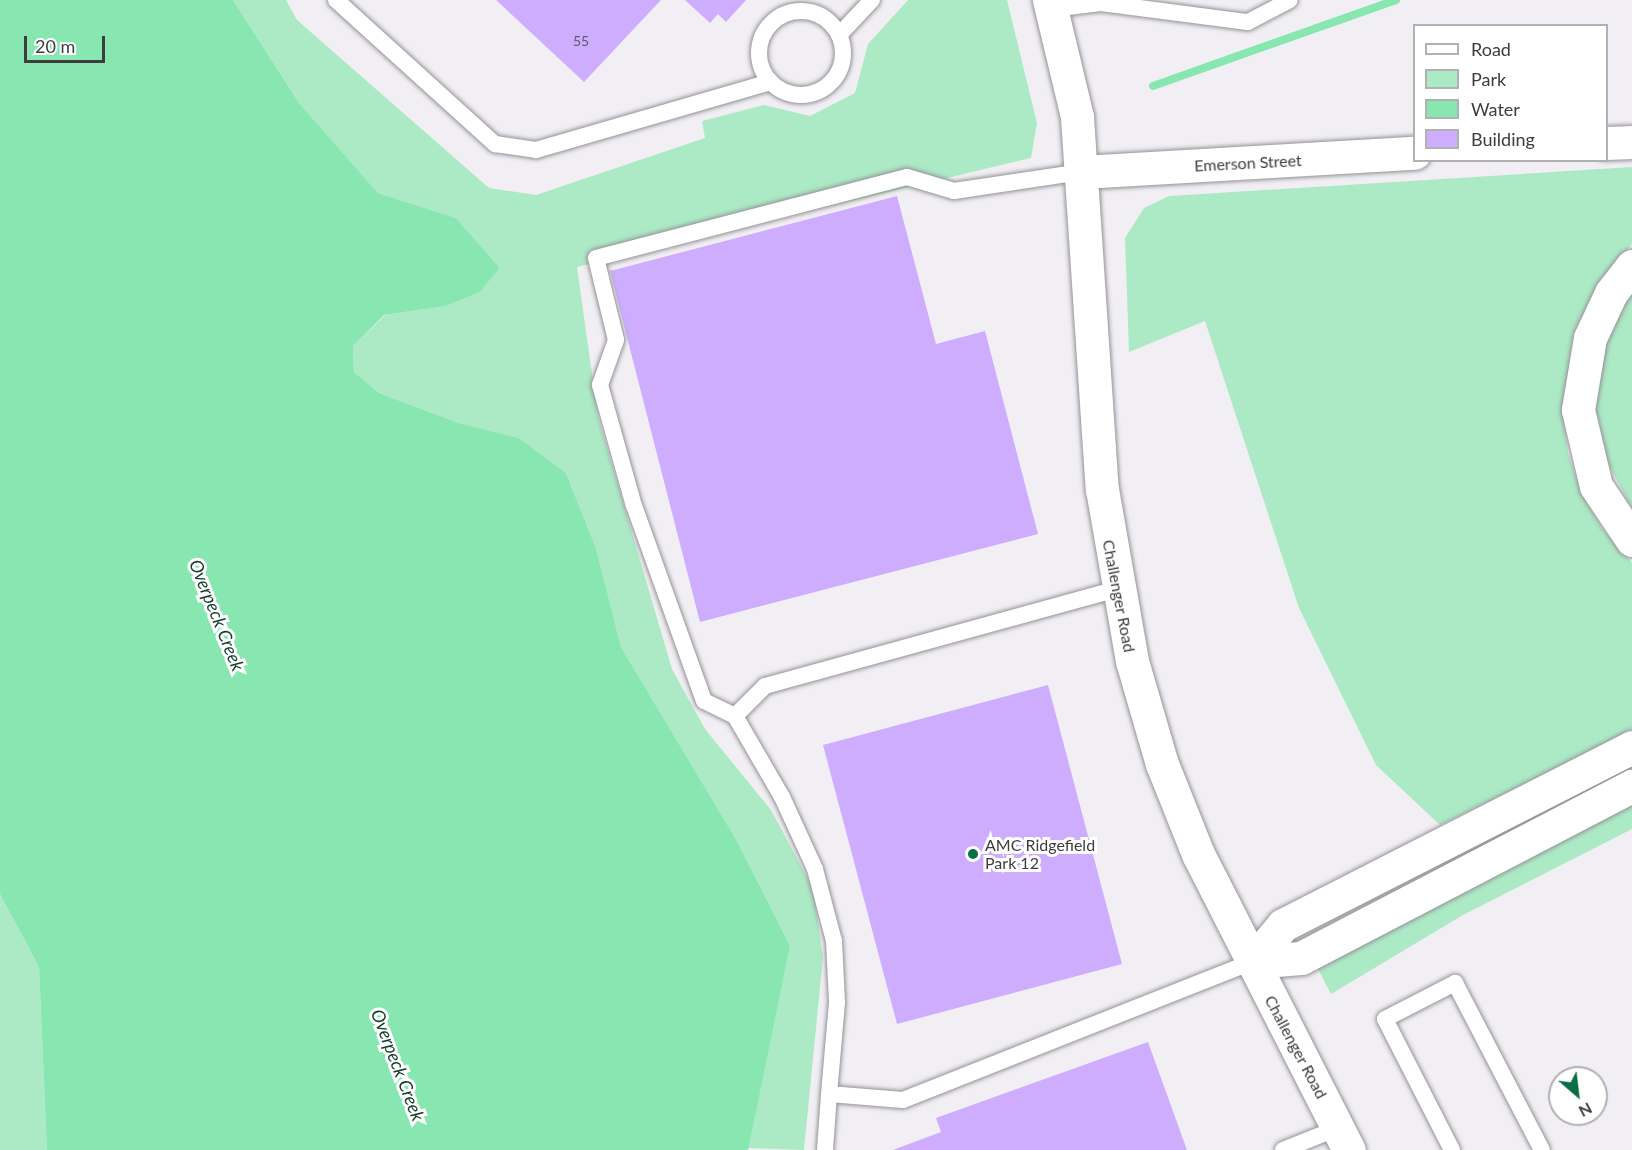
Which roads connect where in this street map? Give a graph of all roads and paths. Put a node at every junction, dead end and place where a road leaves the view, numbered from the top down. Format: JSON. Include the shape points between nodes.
{"nodes":[{"id":1,"x":336,"y":0,"type":"edge"},
{"id":2,"x":872,"y":0,"type":"edge"},
{"id":3,"x":1290,"y":0,"type":"edge"},
{"id":4,"x":1051,"y":4,"type":"edge"},
{"id":5,"x":839,"y":35,"type":"junction"},
{"id":6,"x":770,"y":82,"type":"junction"},
{"id":7,"x":1632,"y":142,"type":"edge"},
{"id":8,"x":1608,"y":143,"type":"edge"},
{"id":9,"x":1413,"y":153,"type":"edge"},
{"id":10,"x":1081,"y":172,"type":"junction"},
{"id":11,"x":1632,"y":266,"type":"edge"},
{"id":12,"x":1632,"y":540,"type":"edge"},
{"id":13,"x":1116,"y":589,"type":"junction"},
{"id":14,"x":735,"y":716,"type":"junction"},
{"id":15,"x":1632,"y":747,"type":"edge"},
{"id":16,"x":1632,"y":786,"type":"edge"},
{"id":17,"x":1252,"y":962,"type":"junction"},
{"id":18,"x":829,"y":1094,"type":"junction"},
{"id":19,"x":1344,"y":1139,"type":"edge"},
{"id":20,"x":825,"y":1150,"type":"edge"},
{"id":21,"x":1283,"y":1150,"type":"edge"},
{"id":22,"x":1452,"y":1150,"type":"edge"},
{"id":23,"x":1542,"y":1150,"type":"edge"}],
"edges":[{"from":1,"to":6,"type":"lane","via":[[495,144],[536,150]]},
{"from":2,"to":5,"type":"lane"},
{"from":3,"to":4,"type":"lane","via":[[1248,22],[1101,3]]},
{"from":4,"to":10,"type":"main road","name":"Challenger Road","via":[[1074,94]]},
{"from":5,"to":6,"type":"lane","via":[[842,62],[827,86],[800,95]]},
{"from":5,"to":6,"type":"lane","via":[[814,13],[794,12],[776,20],[759,48]]},
{"from":7,"to":8,"type":"main road"},
{"from":9,"to":10,"type":"main road","name":"Emerson Street"},
{"from":10,"to":13,"type":"main road","name":"Challenger Road","via":[[1102,489]]},
{"from":10,"to":14,"type":"lane","via":[[954,191],[907,177],[596,258],[616,339],[600,385],[634,506],[704,701]]},
{"from":11,"to":12,"type":"main road","via":[[1611,293],[1590,338],[1578,410],[1596,486]]},
{"from":13,"to":14,"type":"lane","via":[[765,686]]},
{"from":13,"to":17,"type":"main road","name":"Challenger Road","via":[[1162,764],[1198,854]]},
{"from":14,"to":18,"type":"lane","via":[[782,797],[815,869],[834,940],[837,1002]]},
{"from":15,"to":17,"type":"main road","via":[[1283,925]]},
{"from":16,"to":17,"type":"main road","via":[[1301,958]]},
{"from":17,"to":18,"type":"lane","via":[[903,1100]]},
{"from":17,"to":19,"type":"main road","name":"Challenger Road"},
{"from":18,"to":20,"type":"lane"},
{"from":19,"to":21,"type":"lane"},
{"from":22,"to":23,"type":"lane","via":[[1385,1019],[1455,983]]}]}
